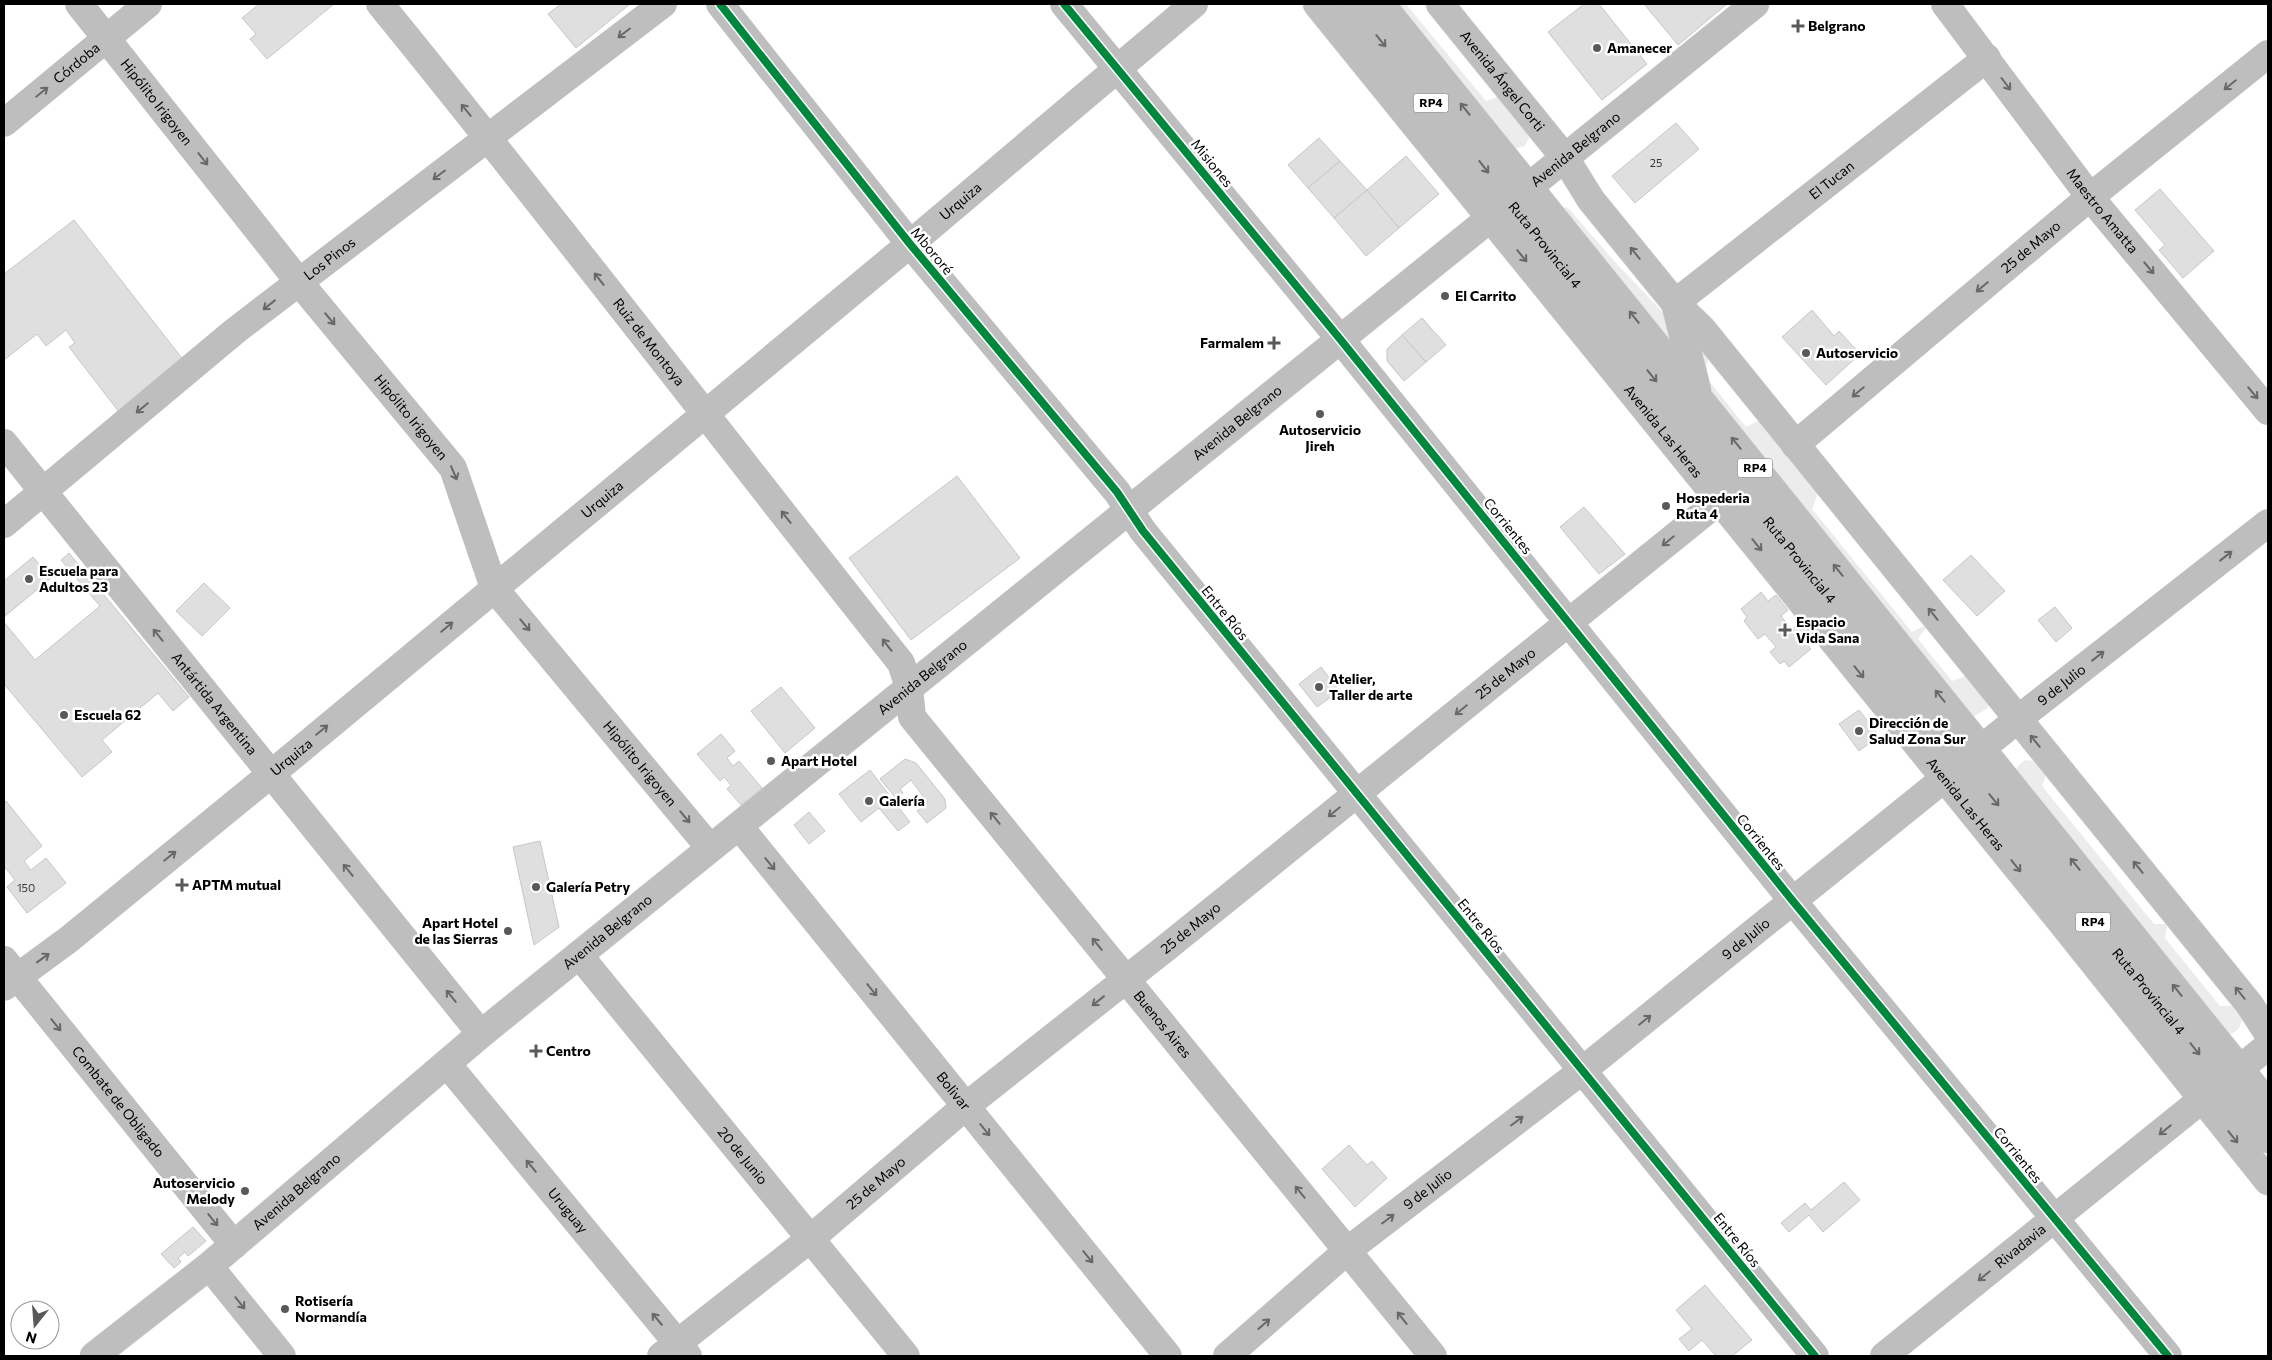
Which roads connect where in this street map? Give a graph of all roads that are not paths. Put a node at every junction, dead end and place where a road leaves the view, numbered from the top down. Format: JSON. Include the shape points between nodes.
{"nodes":[{"id":1,"x":79,"y":4,"type":"edge"},
{"id":2,"x":148,"y":4,"type":"edge"},
{"id":3,"x":380,"y":4,"type":"edge"},
{"id":4,"x":663,"y":4,"type":"edge"},
{"id":5,"x":720,"y":4,"type":"edge"},
{"id":6,"x":1064,"y":4,"type":"edge"},
{"id":7,"x":1194,"y":4,"type":"edge"},
{"id":8,"x":1317,"y":4,"type":"edge"},
{"id":9,"x":1350,"y":4,"type":"edge"},
{"id":10,"x":1381,"y":4,"type":"edge"},
{"id":11,"x":1440,"y":4,"type":"edge"},
{"id":12,"x":1755,"y":4,"type":"edge"},
{"id":13,"x":1945,"y":4,"type":"edge"},
{"id":14,"x":108,"y":38,"type":"junction"},
{"id":15,"x":2268,"y":54,"type":"edge"},
{"id":16,"x":1987,"y":58,"type":"junction"},
{"id":17,"x":1117,"y":67,"type":"junction"},
{"id":18,"x":4,"y":123,"type":"edge"},
{"id":19,"x":488,"y":137,"type":"junction"},
{"id":20,"x":1565,"y":158,"type":"junction"},
{"id":21,"x":2090,"y":197,"type":"junction"},
{"id":22,"x":1511,"y":202,"type":"junction"},
{"id":23,"x":910,"y":244,"type":"junction"},
{"id":24,"x":299,"y":282,"type":"junction"},
{"id":25,"x":1675,"y":303,"type":"junction"},
{"id":26,"x":1340,"y":339,"type":"junction"},
{"id":27,"x":1700,"y":399,"type":"junction"},
{"id":28,"x":2268,"y":411,"type":"edge"},
{"id":29,"x":704,"y":414,"type":"junction"},
{"id":30,"x":4,"y":443,"type":"edge"},
{"id":31,"x":1795,"y":445,"type":"junction"},
{"id":32,"x":42,"y":491,"type":"junction"},
{"id":33,"x":1720,"y":500,"type":"junction"},
{"id":34,"x":1131,"y":510,"type":"junction"},
{"id":35,"x":2268,"y":523,"type":"edge"},
{"id":36,"x":4,"y":524,"type":"edge"},
{"id":37,"x":494,"y":588,"type":"junction"},
{"id":38,"x":1569,"y":622,"type":"junction"},
{"id":39,"x":909,"y":687,"type":"junction"},
{"id":40,"x":2018,"y":719,"type":"junction"},
{"id":41,"x":1963,"y":763,"type":"junction"},
{"id":42,"x":270,"y":774,"type":"junction"},
{"id":43,"x":1356,"y":794,"type":"junction"},
{"id":44,"x":739,"y":826,"type":"junction"},
{"id":45,"x":710,"y":848,"type":"junction"},
{"id":46,"x":2069,"y":892,"type":"junction"},
{"id":47,"x":1792,"y":900,"type":"junction"},
{"id":48,"x":579,"y":955,"type":"junction"},
{"id":49,"x":2088,"y":955,"type":"junction"},
{"id":50,"x":8,"y":974,"type":"edge"},
{"id":51,"x":1126,"y":979,"type":"junction"},
{"id":52,"x":2268,"y":1033,"type":"edge"},
{"id":53,"x":481,"y":1034,"type":"junction"},
{"id":54,"x":2268,"y":1046,"type":"edge"},
{"id":55,"x":447,"y":1064,"type":"junction"},
{"id":56,"x":1583,"y":1070,"type":"junction"},
{"id":57,"x":2222,"y":1084,"type":"junction"},
{"id":58,"x":2268,"y":1104,"type":"edge"},
{"id":59,"x":966,"y":1106,"type":"junction"},
{"id":60,"x":2268,"y":1139,"type":"edge"},
{"id":61,"x":2268,"y":1181,"type":"edge"},
{"id":62,"x":2054,"y":1219,"type":"junction"},
{"id":63,"x":810,"y":1239,"type":"junction"},
{"id":64,"x":234,"y":1245,"type":"junction"},
{"id":65,"x":1348,"y":1250,"type":"junction"},
{"id":66,"x":209,"y":1266,"type":"junction"},
{"id":67,"x":675,"y":1352,"type":"edge"},
{"id":68,"x":94,"y":1356,"type":"edge"},
{"id":69,"x":282,"y":1356,"type":"edge"},
{"id":70,"x":906,"y":1356,"type":"edge"},
{"id":71,"x":1168,"y":1356,"type":"edge"},
{"id":72,"x":1227,"y":1356,"type":"edge"},
{"id":73,"x":1433,"y":1356,"type":"edge"},
{"id":74,"x":1815,"y":1356,"type":"edge"},
{"id":75,"x":1884,"y":1356,"type":"edge"},
{"id":76,"x":2168,"y":1356,"type":"edge"}],
"edges":[{"from":1,"to":14,"type":"street","name":"Hipólito Irigoyen"},
{"from":2,"to":14,"type":"street","name":"Córdoba"},
{"from":19,"to":3,"type":"street","name":"Ruiz de Montoya","one_way":true},
{"from":4,"to":19,"type":"street","name":"Los Pinos","one_way":true},
{"from":5,"to":23,"type":"street","name":"Mbororé"},
{"from":6,"to":17,"type":"street","name":"Misiones"},
{"from":7,"to":17,"type":"street","name":"Urquiza"},
{"from":8,"to":22,"type":"street"},
{"from":9,"to":22,"type":"street","name":"Ruta Provincial 4","number":"RP4","one_way":true},
{"from":22,"to":10,"type":"street","name":"Ruta Provincial 4","number":"RP4","one_way":true},
{"from":11,"to":20,"type":"street","name":"Avenida Ángel Corti"},
{"from":12,"to":20,"type":"street","name":"Avenida Belgrano"},
{"from":13,"to":16,"type":"street","name":"Maestro Amatta"},
{"from":18,"to":14,"type":"street","name":"Córdoba","one_way":true},
{"from":14,"to":24,"type":"street","name":"Hipólito Irigoyen","one_way":true},
{"from":15,"to":21,"type":"street","name":"25 de Mayo","one_way":true},
{"from":16,"to":21,"type":"street","name":"Maestro Amatta","one_way":true},
{"from":16,"to":25,"type":"street","name":"El Tucan"},
{"from":17,"to":23,"type":"street","name":"Urquiza"},
{"from":17,"to":26,"type":"street","name":"Misiones"},
{"from":19,"to":24,"type":"street","name":"Los Pinos","one_way":true},
{"from":29,"to":19,"type":"street","name":"Ruiz de Montoya","one_way":true},
{"from":20,"to":22,"type":"street","name":"Avenida Belgrano"},
{"from":25,"to":20,"type":"street","one_way":true,"via":[[1582,187]]},
{"from":21,"to":28,"type":"street","name":"Maestro Amatta","one_way":true},
{"from":21,"to":31,"type":"street","name":"25 de Mayo","one_way":true},
{"from":22,"to":26,"type":"street","name":"Avenida Belgrano"},
{"from":27,"to":22,"type":"street","name":"Ruta Provincial 4","number":"RP4","one_way":true},
{"from":22,"to":33,"type":"street","name":"Avenida Las Heras","one_way":true},
{"from":22,"to":41,"type":"street","name":"Ruta Provincial 4","number":"RP4","one_way":true},
{"from":23,"to":29,"type":"street","name":"Urquiza"},
{"from":23,"to":34,"type":"street","name":"Mbororé"},
{"from":24,"to":32,"type":"street","name":"Los Pinos","one_way":true},
{"from":24,"to":37,"type":"street","name":"Hipólito Irigoyen","one_way":true,"via":[[452,468]]},
{"from":25,"to":27,"type":"street"},
{"from":25,"to":31,"type":"street","via":[[1702,329]]},
{"from":26,"to":34,"type":"street","name":"Avenida Belgrano"},
{"from":26,"to":38,"type":"street","name":"Corrientes"},
{"from":41,"to":27,"type":"street","name":"Ruta Provincial 4","number":"RP4","one_way":true},
{"from":29,"to":37,"type":"street","name":"Urquiza"},
{"from":39,"to":29,"type":"street","name":"Ruiz de Montoya","one_way":true,"via":[[902,664]]},
{"from":30,"to":32,"type":"street","name":"Antártida Argentina"},
{"from":40,"to":31,"type":"street","one_way":true},
{"from":32,"to":36,"type":"street","name":"Los Pinos"},
{"from":42,"to":32,"type":"street","name":"Antártida Argentina","one_way":true},
{"from":33,"to":38,"type":"street","name":"25 de Mayo","one_way":true},
{"from":33,"to":41,"type":"street","name":"Avenida Las Heras","one_way":true},
{"from":34,"to":39,"type":"street","name":"Avenida Belgrano"},
{"from":34,"to":43,"type":"street","name":"Entre Ríos","via":[[1142,531]]},
{"from":40,"to":35,"type":"street","name":"9 de Julio","one_way":true},
{"from":42,"to":37,"type":"street","name":"Urquiza","one_way":true},
{"from":37,"to":45,"type":"street","name":"Hipólito Irigoyen","one_way":true},
{"from":38,"to":43,"type":"street","name":"25 de Mayo","one_way":true},
{"from":38,"to":47,"type":"street","name":"Corrientes"},
{"from":39,"to":44,"type":"street","name":"Avenida Belgrano"},
{"from":51,"to":39,"type":"street","name":"Buenos Aires","one_way":true,"via":[[912,716]]},
{"from":40,"to":41,"type":"street","name":"9 de Julio"},
{"from":52,"to":40,"type":"street","one_way":true,"via":[[2250,1004]]},
{"from":41,"to":46,"type":"street","name":"Ruta Provincial 4","number":"RP4","one_way":true},
{"from":41,"to":47,"type":"street","name":"9 de Julio"},
{"from":41,"to":49,"type":"street","name":"Avenida Las Heras","one_way":true},
{"from":57,"to":41,"type":"street","name":"Ruta Provincial 4","number":"RP4","one_way":true},
{"from":50,"to":42,"type":"street","name":"Urquiza","one_way":true,"via":[[68,940]]},
{"from":53,"to":42,"type":"street","name":"Antártida Argentina","one_way":true},
{"from":43,"to":51,"type":"street","name":"25 de Mayo","one_way":true},
{"from":43,"to":56,"type":"street","name":"Entre Ríos"},
{"from":44,"to":45,"type":"street","name":"Avenida Belgrano"},
{"from":44,"to":59,"type":"street","name":"Bolivar","one_way":true},
{"from":45,"to":48,"type":"street","name":"Avenida Belgrano"},
{"from":46,"to":49,"type":"street"},
{"from":46,"to":57,"type":"street","name":"Ruta Provincial 4","number":"RP4","one_way":true},
{"from":56,"to":47,"type":"street","name":"9 de Julio","one_way":true},
{"from":47,"to":62,"type":"street","name":"Corrientes"},
{"from":48,"to":53,"type":"street","name":"Avenida Belgrano"},
{"from":48,"to":63,"type":"street","name":"20 de Junio"},
{"from":49,"to":57,"type":"street","name":"Avenida Las Heras"},
{"from":50,"to":64,"type":"street","name":"Combate de Obligado","one_way":true},
{"from":51,"to":59,"type":"street","name":"25 de Mayo","one_way":true},
{"from":65,"to":51,"type":"street","name":"Buenos Aires","one_way":true},
{"from":53,"to":55,"type":"street","name":"Avenida Belgrano"},
{"from":54,"to":57,"type":"street","name":"Rivadavia"},
{"from":55,"to":64,"type":"street","name":"Avenida Belgrano"},
{"from":67,"to":55,"type":"street","name":"Uruguay","one_way":true},
{"from":65,"to":56,"type":"street","name":"9 de Julio","one_way":true},
{"from":56,"to":74,"type":"street","name":"Entre Ríos"},
{"from":57,"to":58,"type":"street","name":"Ruta Provincial 4","number":"RP4"},
{"from":57,"to":60,"type":"street","name":"Ruta Provincial 4","number":"RP4"},
{"from":57,"to":61,"type":"street","name":"Avenida Las Heras","one_way":true},
{"from":57,"to":62,"type":"street","name":"Rivadavia","one_way":true},
{"from":59,"to":63,"type":"street","name":"25 de Mayo"},
{"from":59,"to":71,"type":"street","name":"Bolivar","one_way":true},
{"from":62,"to":75,"type":"street","name":"Rivadavia","one_way":true},
{"from":62,"to":76,"type":"street","name":"Corrientes"},
{"from":63,"to":67,"type":"street","name":"25 de Mayo"},
{"from":63,"to":70,"type":"street","name":"20 de Junio"},
{"from":64,"to":66,"type":"street","name":"Avenida Belgrano"},
{"from":72,"to":65,"type":"street","name":"9 de Julio","one_way":true},
{"from":73,"to":65,"type":"street","name":"Buenos Aires","one_way":true},
{"from":66,"to":68,"type":"street","name":"Avenida Belgrano"},
{"from":66,"to":69,"type":"street","one_way":true}]}
